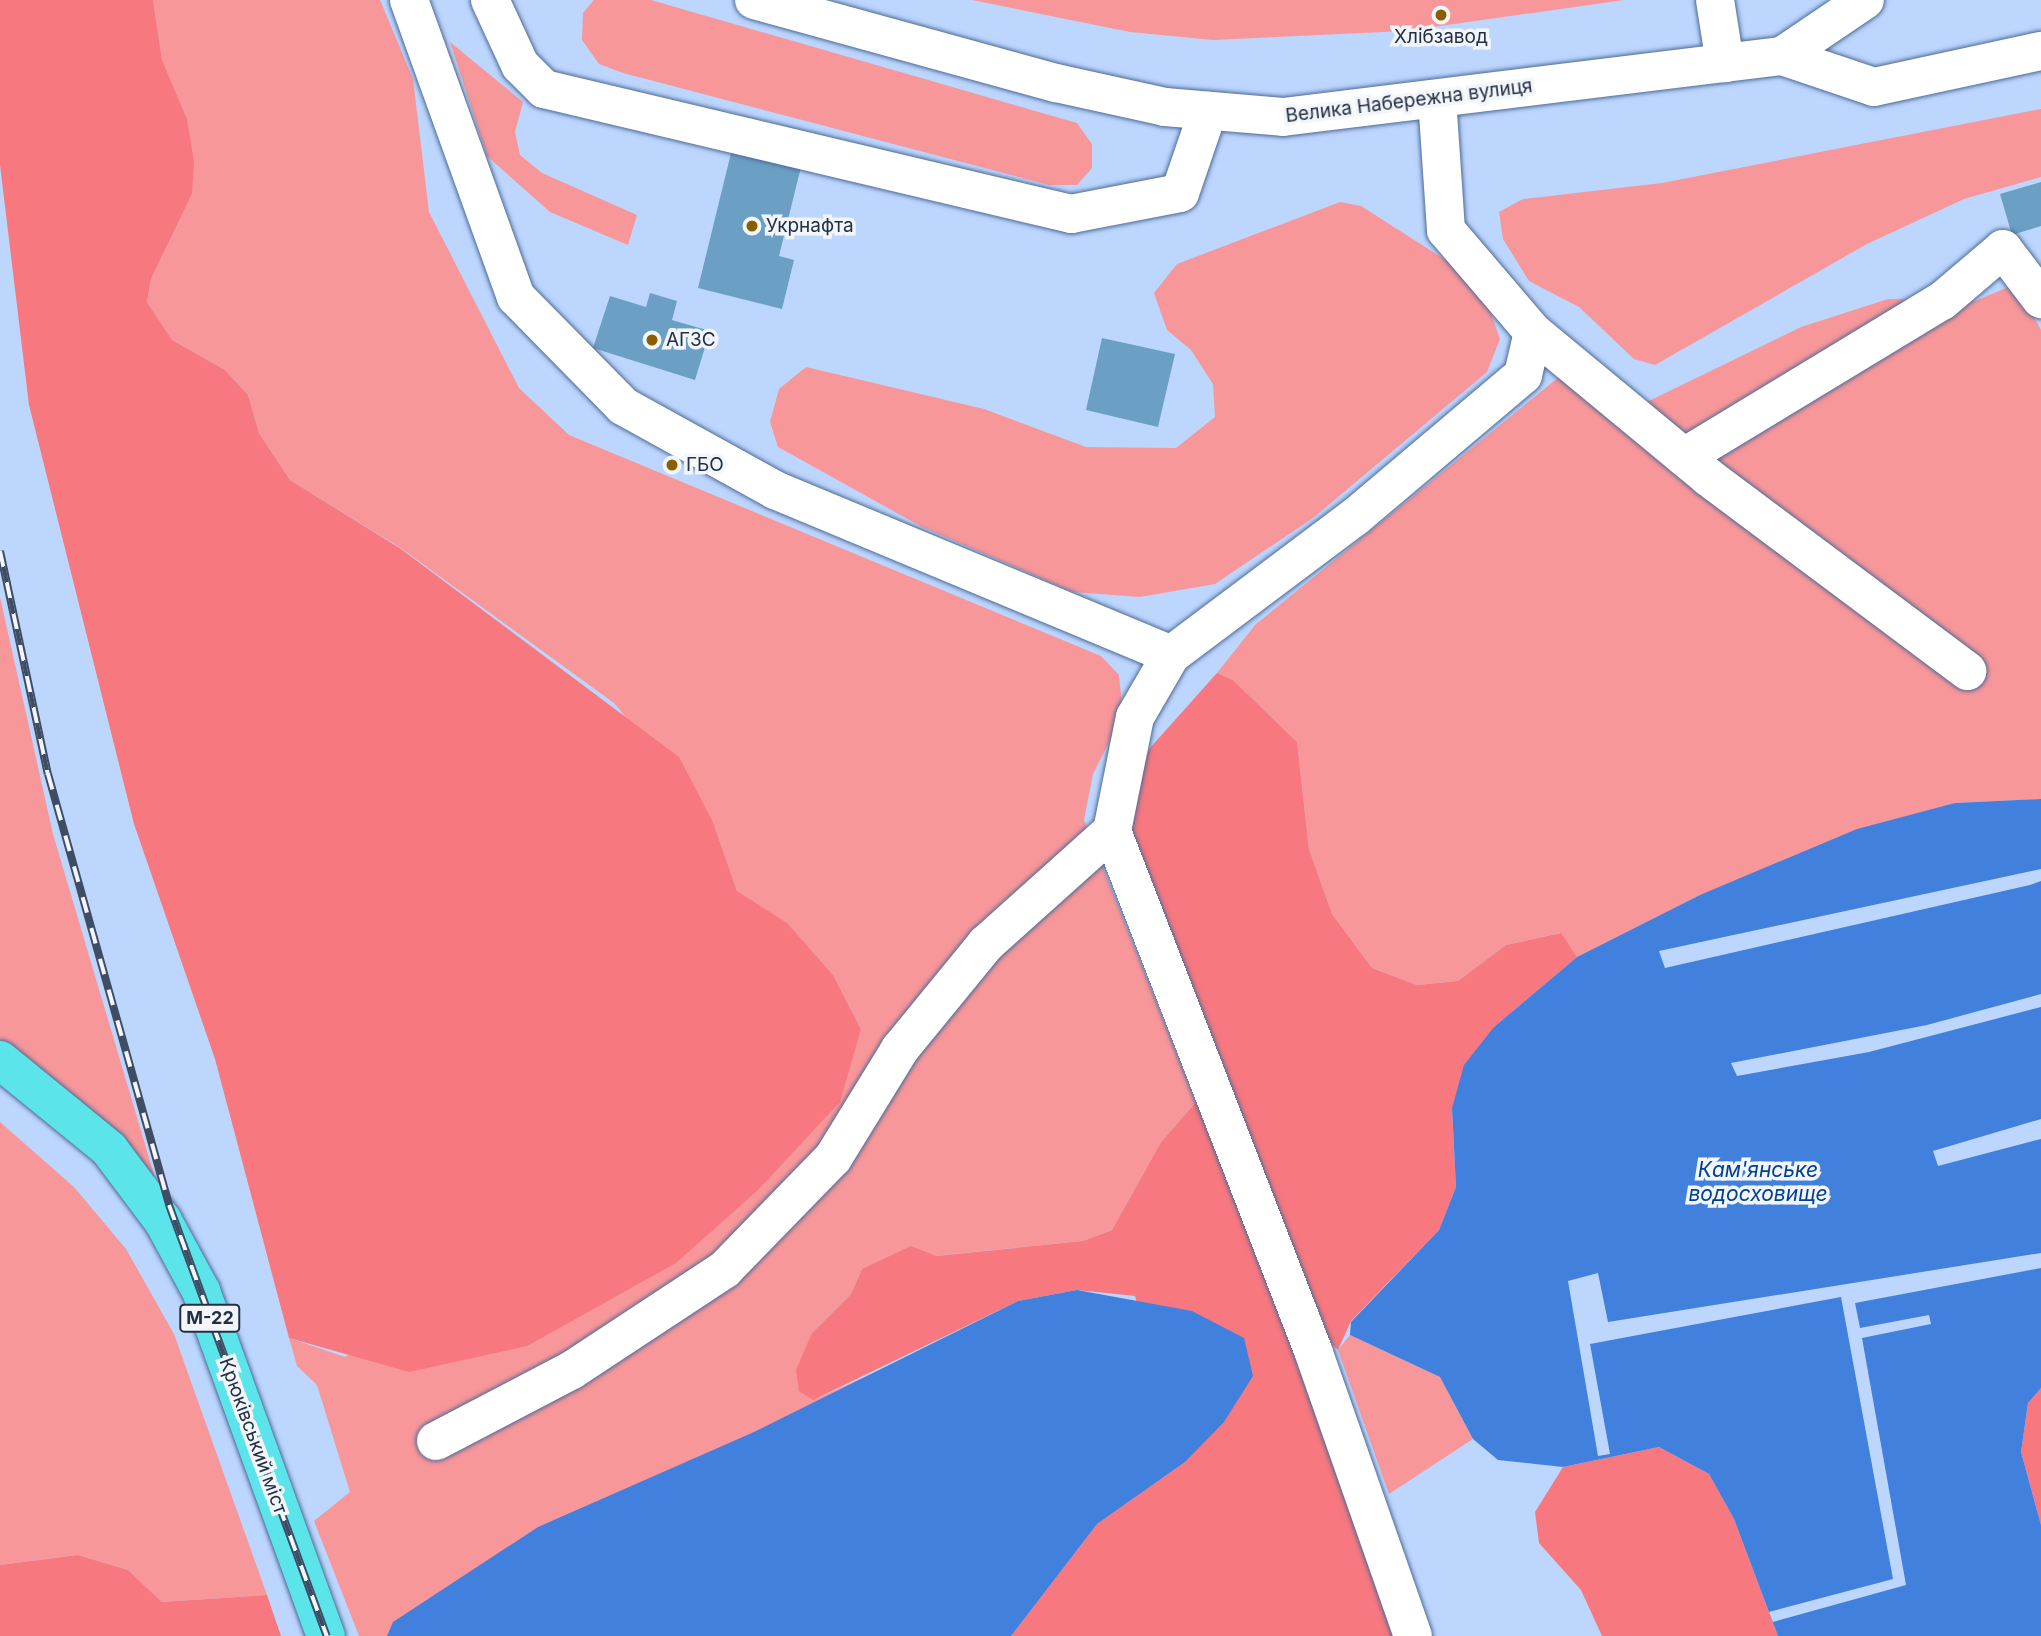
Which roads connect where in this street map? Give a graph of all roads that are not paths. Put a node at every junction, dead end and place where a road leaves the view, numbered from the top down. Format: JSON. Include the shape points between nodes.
{"nodes":[{"id":1,"x":409,"y":0,"type":"edge"},
{"id":2,"x":490,"y":0,"type":"edge"},
{"id":3,"x":754,"y":0,"type":"edge"},
{"id":4,"x":1715,"y":0,"type":"edge"},
{"id":5,"x":1865,"y":0,"type":"edge"},
{"id":6,"x":2041,"y":51,"type":"edge"},
{"id":7,"x":1782,"y":56,"type":"junction"},
{"id":8,"x":1726,"y":63,"type":"junction"},
{"id":9,"x":1437,"y":99,"type":"junction"},
{"id":10,"x":1208,"y":111,"type":"junction"},
{"id":11,"x":2041,"y":299,"type":"edge"},
{"id":12,"x":1533,"y":332,"type":"junction"},
{"id":13,"x":1684,"y":457,"type":"junction"},
{"id":14,"x":1171,"y":654,"type":"junction"},
{"id":15,"x":1967,"y":671,"type":"dead end"},
{"id":16,"x":1112,"y":831,"type":"junction"},
{"id":17,"x":0,"y":1060,"type":"edge"},
{"id":18,"x":436,"y":1441,"type":"dead end"},
{"id":19,"x":326,"y":1636,"type":"edge"},
{"id":20,"x":1413,"y":1636,"type":"edge"}],
"edges":[{"from":1,"to":14,"type":"street","via":[[516,297],[623,406],[775,490]]},
{"from":2,"to":10,"type":"street","via":[[520,65],[544,89],[1071,214],[1180,193]]},
{"from":3,"to":10,"type":"street","name":"Велика Набережна вулиця","via":[[1056,83]]},
{"from":4,"to":8,"type":"street"},
{"from":5,"to":7,"type":"street","name":"Велика Набережна вулиця"},
{"from":6,"to":7,"type":"street","name":"Велика Набережна вулиця","via":[[1874,87]]},
{"from":7,"to":8,"type":"street","name":"Велика Набережна вулиця"},
{"from":8,"to":9,"type":"street","name":"Велика Набережна вулиця"},
{"from":9,"to":10,"type":"street","name":"Велика Набережна вулиця","via":[[1283,117]]},
{"from":9,"to":12,"type":"street","via":[[1446,230]]},
{"from":11,"to":13,"type":"street","via":[[2003,249],[1942,301]]},
{"from":12,"to":13,"type":"street"},
{"from":12,"to":14,"type":"street","via":[[1522,375],[1356,517]]},
{"from":13,"to":15,"type":"street"},
{"from":14,"to":16,"type":"street","via":[[1135,717]]},
{"from":16,"to":18,"type":"street","via":[[986,943],[900,1049],[833,1158],[725,1269],[572,1370]]},
{"from":16,"to":20,"type":"street","via":[[1314,1353]]},
{"from":17,"to":19,"type":"highway","name":"Крюківський міст","number":"М-22","via":[[109,1149],[163,1220],[201,1291]]}]}
